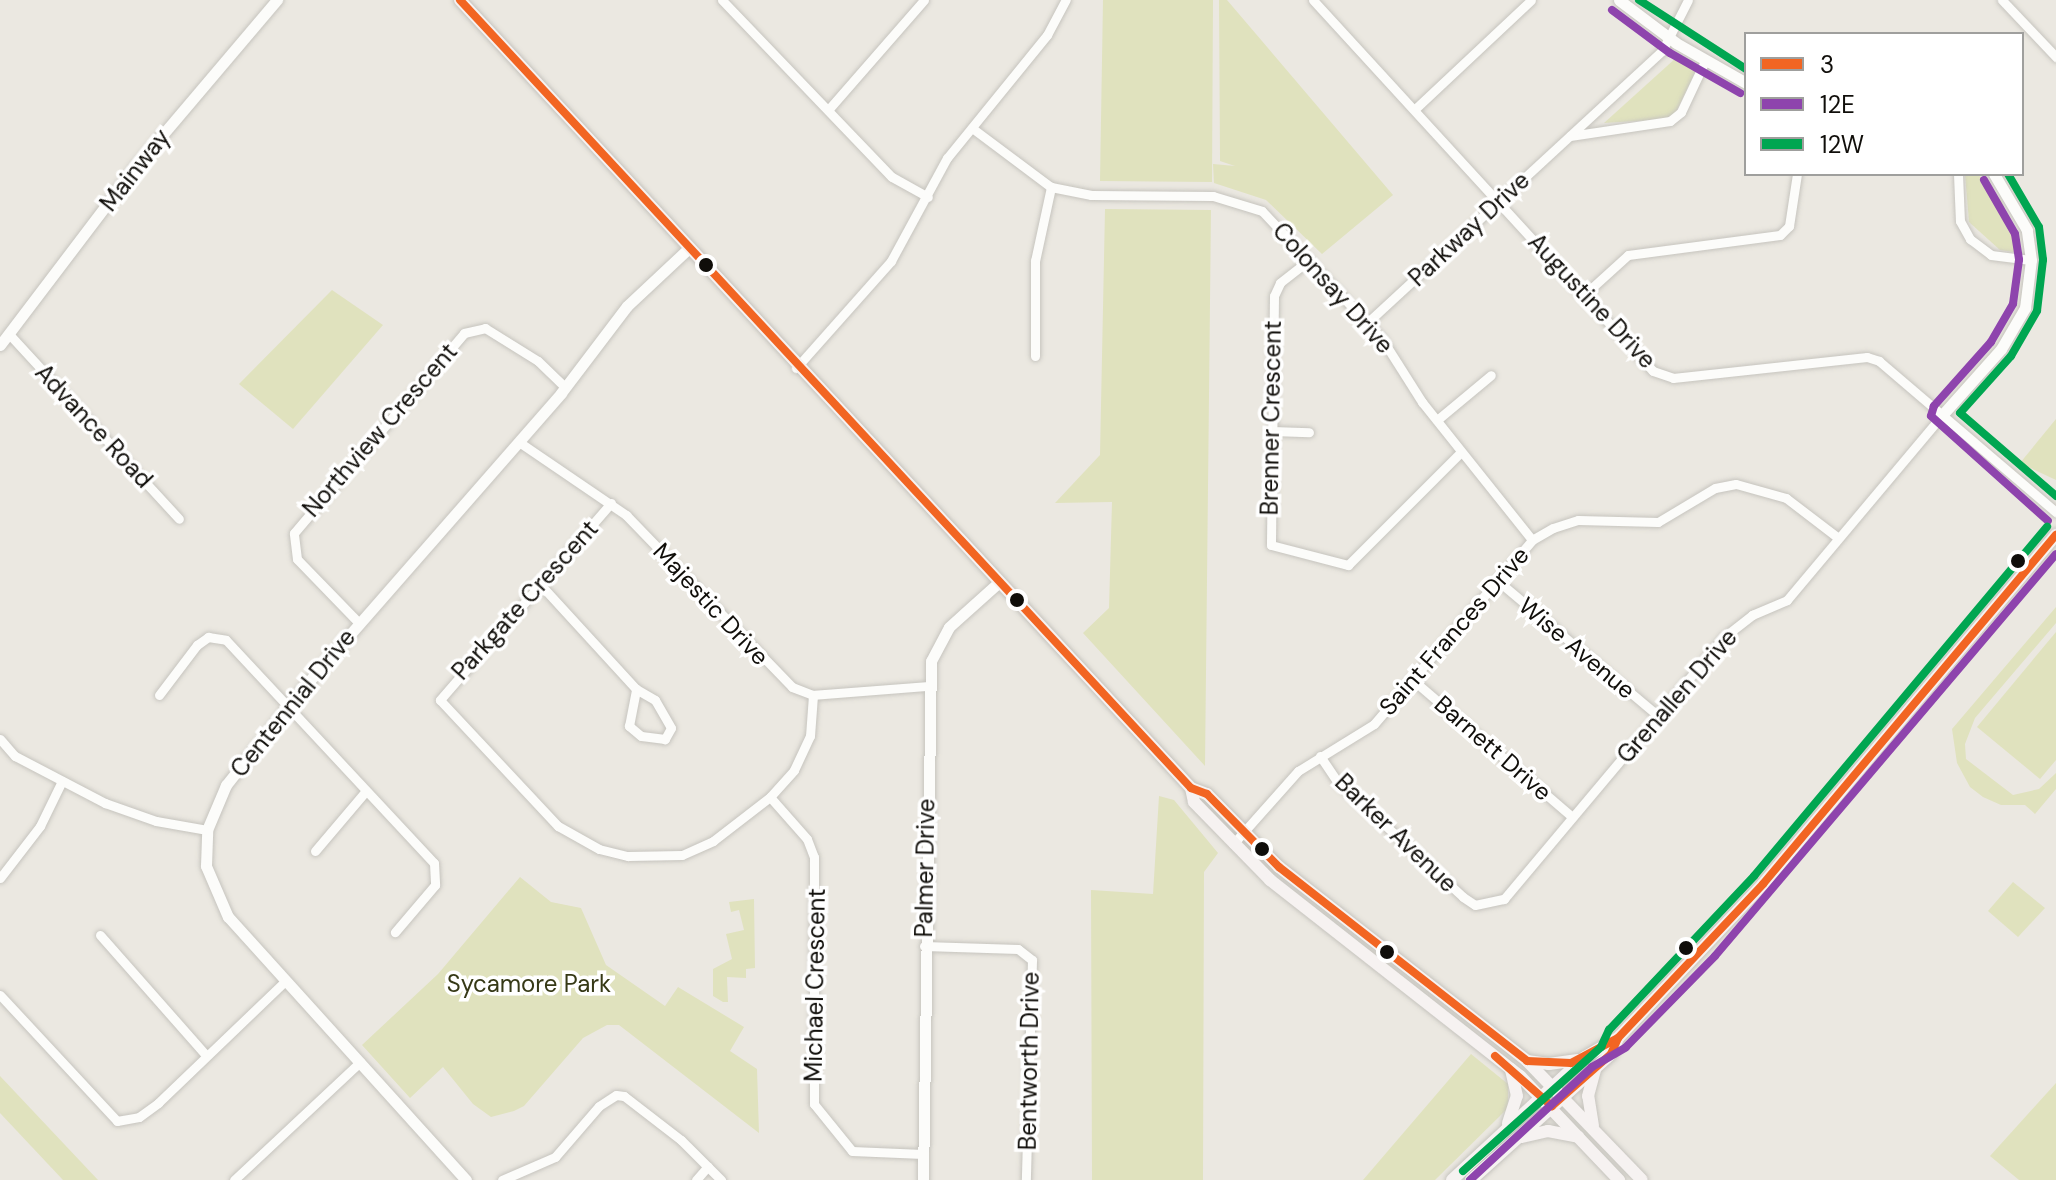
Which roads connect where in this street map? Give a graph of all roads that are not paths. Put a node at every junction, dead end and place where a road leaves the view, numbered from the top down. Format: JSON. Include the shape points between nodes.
{"nodes":[{"id":1,"x":277,"y":0,"type":"edge"},
{"id":2,"x":460,"y":0,"type":"edge"},
{"id":3,"x":722,"y":0,"type":"edge"},
{"id":4,"x":924,"y":0,"type":"edge"},
{"id":5,"x":1066,"y":0,"type":"edge"},
{"id":6,"x":1313,"y":0,"type":"edge"},
{"id":7,"x":1531,"y":0,"type":"edge"},
{"id":8,"x":1619,"y":0,"type":"edge"},
{"id":9,"x":1688,"y":0,"type":"edge"},
{"id":10,"x":2005,"y":1,"type":"edge"},
{"id":11,"x":1668,"y":38,"type":"junction"},
{"id":12,"x":2056,"y":57,"type":"edge"},
{"id":13,"x":1705,"y":61,"type":"junction"},
{"id":14,"x":1744,"y":82,"type":"edge"},
{"id":15,"x":1415,"y":109,"type":"junction"},
{"id":16,"x":828,"y":110,"type":"junction"},
{"id":17,"x":972,"y":128,"type":"junction"},
{"id":18,"x":1570,"y":136,"type":"junction"},
{"id":19,"x":1797,"y":176,"type":"edge"},
{"id":20,"x":1958,"y":176,"type":"edge"},
{"id":21,"x":1995,"y":176,"type":"edge"},
{"id":22,"x":1051,"y":187,"type":"junction"},
{"id":23,"x":928,"y":197,"type":"junction"},
{"id":24,"x":1499,"y":202,"type":"junction"},
{"id":25,"x":688,"y":249,"type":"junction"},
{"id":26,"x":1309,"y":260,"type":"junction"},
{"id":27,"x":2031,"y":260,"type":"junction"},
{"id":28,"x":1585,"y":294,"type":"junction"},
{"id":29,"x":1368,"y":322,"type":"junction"},
{"id":30,"x":9,"y":334,"type":"junction"},
{"id":31,"x":0,"y":345,"type":"edge"},
{"id":32,"x":1035,"y":356,"type":"dead end"},
{"id":33,"x":796,"y":368,"type":"junction"},
{"id":34,"x":1491,"y":375,"type":"dead end"},
{"id":35,"x":565,"y":387,"type":"junction"},
{"id":36,"x":1943,"y":414,"type":"junction"},
{"id":37,"x":1437,"y":420,"type":"junction"},
{"id":38,"x":1272,"y":431,"type":"junction"},
{"id":39,"x":1309,"y":432,"type":"dead end"},
{"id":40,"x":519,"y":442,"type":"junction"},
{"id":41,"x":1460,"y":453,"type":"junction"},
{"id":42,"x":611,"y":503,"type":"junction"},
{"id":43,"x":2056,"y":512,"type":"edge"},
{"id":44,"x":179,"y":519,"type":"dead end"},
{"id":45,"x":2056,"y":535,"type":"edge"},
{"id":46,"x":1837,"y":537,"type":"junction"},
{"id":47,"x":1532,"y":540,"type":"junction"},
{"id":48,"x":1498,"y":581,"type":"junction"},
{"id":49,"x":539,"y":583,"type":"junction"},
{"id":50,"x":998,"y":583,"type":"junction"},
{"id":51,"x":359,"y":623,"type":"junction"},
{"id":52,"x":1413,"y":680,"type":"junction"},
{"id":53,"x":928,"y":686,"type":"junction"},
{"id":54,"x":636,"y":689,"type":"junction"},
{"id":55,"x":159,"y":695,"type":"dead end"},
{"id":56,"x":813,"y":695,"type":"junction"},
{"id":57,"x":288,"y":706,"type":"junction"},
{"id":58,"x":1657,"y":715,"type":"junction"},
{"id":59,"x":0,"y":739,"type":"edge"},
{"id":60,"x":1320,"y":756,"type":"junction"},
{"id":61,"x":62,"y":781,"type":"junction"},
{"id":62,"x":1191,"y":788,"type":"junction"},
{"id":63,"x":365,"y":792,"type":"junction"},
{"id":64,"x":770,"y":797,"type":"junction"},
{"id":65,"x":1572,"y":817,"type":"junction"},
{"id":66,"x":207,"y":830,"type":"junction"},
{"id":67,"x":1245,"y":833,"type":"junction"},
{"id":68,"x":1233,"y":844,"type":"junction"},
{"id":69,"x":315,"y":851,"type":"dead end"},
{"id":70,"x":0,"y":878,"type":"edge"},
{"id":71,"x":1475,"y":905,"type":"joint"},
{"id":72,"x":395,"y":932,"type":"dead end"},
{"id":73,"x":100,"y":935,"type":"dead end"},
{"id":74,"x":924,"y":946,"type":"junction"},
{"id":75,"x":1358,"y":950,"type":"junction"},
{"id":76,"x":1388,"y":952,"type":"junction"},
{"id":77,"x":284,"y":982,"type":"junction"},
{"id":78,"x":0,"y":995,"type":"edge"},
{"id":79,"x":1618,"y":1038,"type":"junction"},
{"id":80,"x":205,"y":1054,"type":"junction"},
{"id":81,"x":1585,"y":1057,"type":"junction"},
{"id":82,"x":1527,"y":1061,"type":"junction"},
{"id":83,"x":360,"y":1062,"type":"junction"},
{"id":84,"x":1598,"y":1065,"type":"junction"},
{"id":85,"x":1511,"y":1069,"type":"junction"},
{"id":86,"x":1558,"y":1092,"type":"junction"},
{"id":87,"x":1547,"y":1101,"type":"junction"},
{"id":88,"x":1593,"y":1129,"type":"junction"},
{"id":89,"x":1510,"y":1135,"type":"junction"},
{"id":90,"x":1580,"y":1138,"type":"junction"},
{"id":91,"x":923,"y":1154,"type":"junction"},
{"id":92,"x":708,"y":1166,"type":"junction"},
{"id":93,"x":234,"y":1180,"type":"edge"},
{"id":94,"x":466,"y":1180,"type":"edge"},
{"id":95,"x":502,"y":1180,"type":"edge"},
{"id":96,"x":696,"y":1180,"type":"edge"},
{"id":97,"x":721,"y":1180,"type":"edge"},
{"id":98,"x":923,"y":1180,"type":"edge"},
{"id":99,"x":1026,"y":1180,"type":"edge"},
{"id":100,"x":1452,"y":1180,"type":"edge"},
{"id":101,"x":1471,"y":1180,"type":"edge"},
{"id":102,"x":1619,"y":1180,"type":"edge"},
{"id":103,"x":1642,"y":1180,"type":"edge"}],
"edges":[{"from":1,"to":30,"type":"street","name":"Mainway","via":[[136,166]]},
{"from":2,"to":25,"type":"main road"},
{"from":3,"to":16,"type":"street"},
{"from":4,"to":16,"type":"street"},
{"from":5,"to":17,"type":"street","via":[[1047,35]]},
{"from":6,"to":15,"type":"street","name":"Augustine Drive"},
{"from":7,"to":15,"type":"street"},
{"from":8,"to":11,"type":"street"},
{"from":9,"to":11,"type":"street","name":"Parkway Drive"},
{"from":10,"to":12,"type":"street"},
{"from":11,"to":13,"type":"street"},
{"from":11,"to":18,"type":"street","name":"Parkway Drive","via":[[1662,51]]},
{"from":13,"to":14,"type":"street"},
{"from":13,"to":18,"type":"street","via":[[1681,112],[1670,121]]},
{"from":15,"to":24,"type":"street","name":"Augustine Drive"},
{"from":16,"to":23,"type":"street","via":[[892,177]]},
{"from":17,"to":22,"type":"street","name":"Colonsay Drive"},
{"from":17,"to":23,"type":"street","via":[[947,158]]},
{"from":18,"to":24,"type":"street","name":"Parkway Drive"},
{"from":19,"to":28,"type":"street","via":[[1789,226],[1780,235],[1628,255]]},
{"from":20,"to":27,"type":"street","via":[[1960,221],[1970,239],[1991,255]]},
{"from":21,"to":27,"type":"street","via":[[2027,230]]},
{"from":22,"to":26,"type":"street","name":"Colonsay Drive","via":[[1091,195],[1240,201],[1262,211]]},
{"from":22,"to":32,"type":"street","via":[[1035,261]]},
{"from":23,"to":33,"type":"street","via":[[891,261]]},
{"from":24,"to":28,"type":"street","name":"Augustine Drive"},
{"from":24,"to":29,"type":"street","name":"Parkway Drive"},
{"from":25,"to":33,"type":"main road"},
{"from":25,"to":35,"type":"street","name":"Centennial Drive","via":[[627,306]]},
{"from":26,"to":29,"type":"street","name":"Colonsay Drive"},
{"from":26,"to":38,"type":"street","name":"Brenner Crescent","via":[[1280,283],[1274,296]]},
{"from":27,"to":36,"type":"street","via":[[2025,308],[2014,331]]},
{"from":28,"to":36,"type":"street","name":"Augustine Drive","via":[[1653,371],[1673,378],[1867,357]]},
{"from":29,"to":37,"type":"street","name":"Colonsay Drive"},
{"from":30,"to":31,"type":"street","name":"Mainway"},
{"from":30,"to":44,"type":"street","name":"Advance Road"},
{"from":33,"to":50,"type":"main road"},
{"from":34,"to":37,"type":"street"},
{"from":35,"to":40,"type":"street","name":"Centennial Drive"},
{"from":35,"to":51,"type":"street","name":"Northview Crescent","via":[[538,361],[485,328],[464,333],[294,533],[297,559]]},
{"from":36,"to":43,"type":"street","name":"Augustine Drive"},
{"from":36,"to":46,"type":"street","name":"Grenallen Drive"},
{"from":37,"to":41,"type":"street","name":"Colonsay Drive"},
{"from":38,"to":39,"type":"street"},
{"from":38,"to":41,"type":"street","name":"Brenner Crescent","via":[[1271,545],[1348,565]]},
{"from":40,"to":42,"type":"street","name":"Majestic Drive"},
{"from":40,"to":51,"type":"street","name":"Centennial Drive"},
{"from":41,"to":47,"type":"street","name":"Colonsay Drive"},
{"from":42,"to":49,"type":"street","name":"Parkgate Crescent"},
{"from":42,"to":56,"type":"street","name":"Majestic Drive","via":[[771,668],[792,687]]},
{"from":45,"to":79,"type":"main road","via":[[1763,884]]},
{"from":46,"to":47,"type":"street","name":"Saint Frances Drive","via":[[1786,498],[1736,484],[1715,488],[1658,522],[1578,520]]},
{"from":46,"to":58,"type":"street","name":"Grenallen Drive","via":[[1787,600],[1752,615],[1724,637]]},
{"from":47,"to":48,"type":"street","name":"Saint Frances Drive"},
{"from":48,"to":52,"type":"street","name":"Saint Frances Drive"},
{"from":48,"to":58,"type":"street","name":"Wise Avenue"},
{"from":49,"to":54,"type":"street"},
{"from":49,"to":64,"type":"street","name":"Parkgate Crescent","via":[[440,700],[558,826],[599,849],[651,858],[682,855],[713,841]]},
{"from":50,"to":53,"type":"street","name":"Palmer Drive","via":[[941,638]]},
{"from":50,"to":62,"type":"main road"},
{"from":51,"to":57,"type":"street","name":"Centennial Drive"},
{"from":52,"to":60,"type":"street","name":"Saint Frances Drive","via":[[1364,733]]},
{"from":52,"to":65,"type":"street","name":"Barnett Drive"},
{"from":53,"to":56,"type":"street"},
{"from":53,"to":74,"type":"street","name":"Palmer Drive"},
{"from":54,"to":54,"type":"street","via":[[629,726],[641,736],[665,739],[671,734],[666,716],[648,693]]},
{"from":55,"to":57,"type":"street","via":[[197,645],[217,636]]},
{"from":56,"to":64,"type":"street","name":"Parkgate Crescent","via":[[810,736],[794,770]]},
{"from":57,"to":63,"type":"street"},
{"from":57,"to":66,"type":"street","name":"Centennial Drive","via":[[218,796]]},
{"from":58,"to":65,"type":"street","name":"Grenallen Drive"},
{"from":59,"to":61,"type":"street","via":[[15,756]]},
{"from":60,"to":67,"type":"street","name":"Saint Frances Drive","via":[[1298,771]]},
{"from":60,"to":71,"type":"street","name":"Barker Avenue","via":[[1337,781]]},
{"from":61,"to":66,"type":"street","via":[[156,821]]},
{"from":61,"to":70,"type":"street","via":[[40,826]]},
{"from":62,"to":67,"type":"main road","via":[[1207,794]]},
{"from":62,"to":68,"type":"main road","via":[[1194,802]]},
{"from":63,"to":69,"type":"street"},
{"from":63,"to":72,"type":"street","via":[[434,863],[437,875],[435,885]]},
{"from":64,"to":91,"type":"street","name":"Michael Crescent","via":[[807,839],[814,857],[814,1104],[852,1151]]},
{"from":65,"to":71,"type":"street","name":"Grenallen Drive","via":[[1504,899]]},
{"from":66,"to":77,"type":"street","name":"Centennial Drive","via":[[206,866],[217,899]]},
{"from":67,"to":68,"type":"street","name":"Saint Frances Drive"},
{"from":67,"to":76,"type":"main road"},
{"from":68,"to":75,"type":"main road"},
{"from":73,"to":80,"type":"street"},
{"from":74,"to":91,"type":"street","name":"Palmer Drive"},
{"from":74,"to":99,"type":"street","name":"Bentworth Drive","via":[[1018,949],[1032,960]]},
{"from":75,"to":76,"type":"main road"},
{"from":75,"to":85,"type":"main road"},
{"from":76,"to":82,"type":"main road"},
{"from":77,"to":80,"type":"street"},
{"from":77,"to":83,"type":"street","name":"Centennial Drive"},
{"from":78,"to":80,"type":"street","via":[[117,1121],[139,1117]]},
{"from":79,"to":81,"type":"main road"},
{"from":79,"to":84,"type":"main road"},
{"from":81,"to":82,"type":"main road","via":[[1558,1064]]},
{"from":81,"to":86,"type":"main road"},
{"from":82,"to":86,"type":"main road"},
{"from":83,"to":93,"type":"street"},
{"from":83,"to":94,"type":"street","name":"Centennial Drive"},
{"from":84,"to":86,"type":"main road"},
{"from":84,"to":88,"type":"main road","via":[[1588,1096]]},
{"from":85,"to":87,"type":"main road"},
{"from":85,"to":89,"type":"main road","via":[[1517,1100]]},
{"from":86,"to":87,"type":"main road"},
{"from":86,"to":88,"type":"main road"},
{"from":87,"to":89,"type":"main road"},
{"from":87,"to":90,"type":"main road"},
{"from":88,"to":103,"type":"main road"},
{"from":89,"to":90,"type":"main road","via":[[1548,1131]]},
{"from":89,"to":100,"type":"main road"},
{"from":89,"to":101,"type":"main road"},
{"from":90,"to":102,"type":"main road"},
{"from":91,"to":98,"type":"street","name":"Palmer Drive"},
{"from":92,"to":95,"type":"street","via":[[624,1096],[616,1095],[599,1106],[555,1157]]},
{"from":92,"to":96,"type":"street"},
{"from":92,"to":97,"type":"street"}]}
